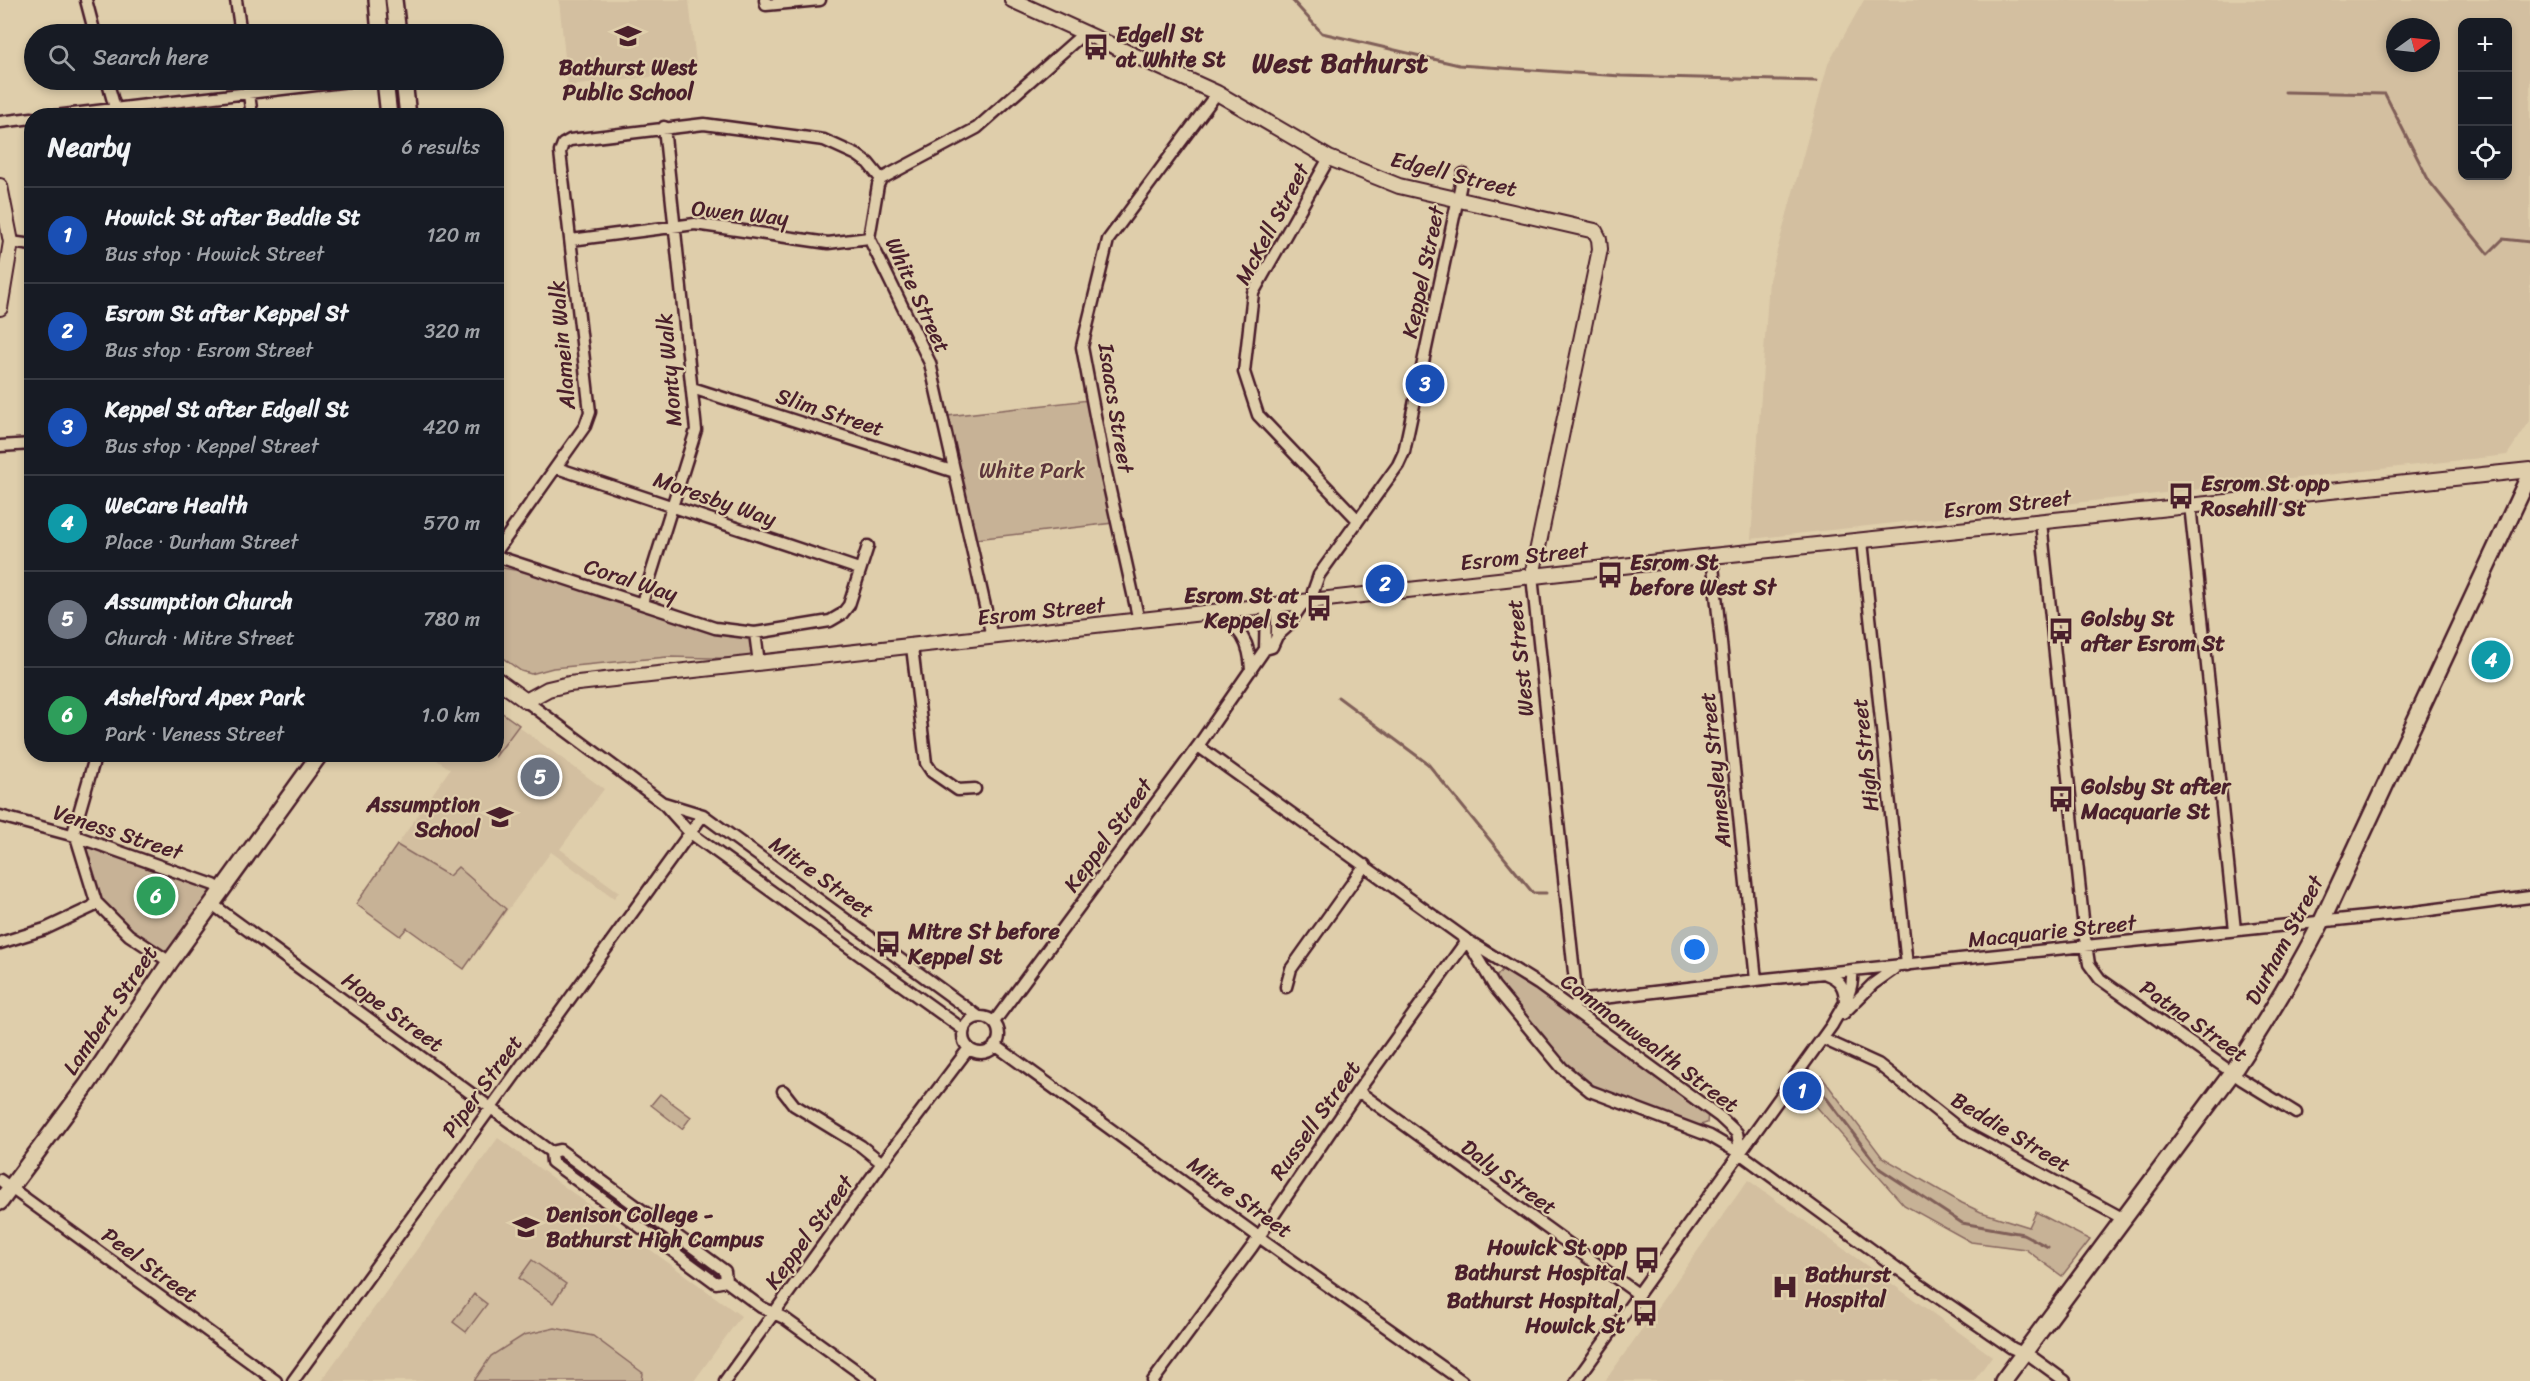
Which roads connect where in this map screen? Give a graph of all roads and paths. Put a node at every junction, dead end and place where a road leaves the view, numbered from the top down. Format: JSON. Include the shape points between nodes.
{"nodes":[{"id":1,"x":86,"y":0,"type":"edge"},
{"id":2,"x":236,"y":0,"type":"edge"},
{"id":3,"x":377,"y":0,"type":"edge"},
{"id":4,"x":394,"y":0,"type":"edge"},
{"id":5,"x":765,"y":0,"type":"edge"},
{"id":6,"x":820,"y":0,"type":"edge"},
{"id":7,"x":1012,"y":0,"type":"edge"},
{"id":8,"x":92,"y":24,"type":"edge"},
{"id":9,"x":240,"y":24,"type":"edge"},
{"id":10,"x":379,"y":24,"type":"edge"},
{"id":11,"x":397,"y":24,"type":"edge"},
{"id":12,"x":1083,"y":34,"type":"junction"},
{"id":13,"x":110,"y":90,"type":"edge"},
{"id":14,"x":267,"y":90,"type":"edge"},
{"id":15,"x":386,"y":90,"type":"edge"},
{"id":16,"x":405,"y":90,"type":"edge"},
{"id":17,"x":249,"y":92,"type":"junction"},
{"id":18,"x":1216,"y":93,"type":"junction"},
{"id":19,"x":115,"y":108,"type":"joint"},
{"id":20,"x":251,"y":108,"type":"edge"},
{"id":21,"x":388,"y":108,"type":"edge"},
{"id":22,"x":407,"y":108,"type":"edge"},
{"id":23,"x":24,"y":119,"type":"edge"},
{"id":24,"x":0,"y":122,"type":"edge"},
{"id":25,"x":664,"y":127,"type":"junction"},
{"id":26,"x":1329,"y":158,"type":"junction"},
{"id":27,"x":1463,"y":174,"type":"dead end"},
{"id":28,"x":881,"y":179,"type":"junction"},
{"id":29,"x":0,"y":186,"type":"edge"},
{"id":30,"x":1458,"y":199,"type":"junction"},
{"id":31,"x":674,"y":226,"type":"junction"},
{"id":32,"x":1598,"y":234,"type":"joint"},
{"id":33,"x":869,"y":238,"type":"junction"},
{"id":34,"x":572,"y":240,"type":"junction"},
{"id":35,"x":11,"y":242,"type":"junction"},
{"id":36,"x":24,"y":244,"type":"edge"},
{"id":37,"x":0,"y":308,"type":"edge"},
{"id":38,"x":692,"y":388,"type":"junction"},
{"id":39,"x":24,"y":444,"type":"edge"},
{"id":40,"x":0,"y":446,"type":"edge"},
{"id":41,"x":557,"y":468,"type":"junction"},
{"id":42,"x":955,"y":472,"type":"junction"},
{"id":43,"x":2530,"y":472,"type":"edge"},
{"id":44,"x":672,"y":505,"type":"junction"},
{"id":45,"x":2190,"y":505,"type":"junction"},
{"id":46,"x":1357,"y":519,"type":"junction"},
{"id":47,"x":2041,"y":522,"type":"junction"},
{"id":48,"x":1862,"y":541,"type":"junction"},
{"id":49,"x":504,"y":543,"type":"edge"},
{"id":50,"x":868,"y":546,"type":"dead end"},
{"id":51,"x":1712,"y":556,"type":"junction"},
{"id":52,"x":504,"y":557,"type":"edge"},
{"id":53,"x":859,"y":569,"type":"junction"},
{"id":54,"x":1532,"y":576,"type":"junction"},
{"id":55,"x":1309,"y":601,"type":"junction"},
{"id":56,"x":642,"y":603,"type":"junction"},
{"id":57,"x":1272,"y":606,"type":"junction"},
{"id":58,"x":1217,"y":613,"type":"junction"},
{"id":59,"x":1139,"y":621,"type":"junction"},
{"id":60,"x":755,"y":633,"type":"junction"},
{"id":61,"x":1277,"y":636,"type":"junction"},
{"id":62,"x":992,"y":637,"type":"junction"},
{"id":63,"x":912,"y":647,"type":"junction"},
{"id":64,"x":1265,"y":649,"type":"junction"},
{"id":65,"x":759,"y":663,"type":"junction"},
{"id":66,"x":1251,"y":670,"type":"junction"},
{"id":67,"x":504,"y":685,"type":"edge"},
{"id":68,"x":526,"y":701,"type":"junction"},
{"id":69,"x":1198,"y":746,"type":"junction"},
{"id":70,"x":94,"y":762,"type":"edge"},
{"id":71,"x":314,"y":762,"type":"edge"},
{"id":72,"x":975,"y":789,"type":"dead end"},
{"id":73,"x":663,"y":802,"type":"junction"},
{"id":74,"x":703,"y":815,"type":"junction"},
{"id":75,"x":0,"y":816,"type":"edge"},
{"id":76,"x":689,"y":832,"type":"junction"},
{"id":77,"x":75,"y":836,"type":"junction"},
{"id":78,"x":1365,"y":865,"type":"junction"},
{"id":79,"x":222,"y":890,"type":"junction"},
{"id":80,"x":2530,"y":897,"type":"edge"},
{"id":81,"x":96,"y":902,"type":"junction"},
{"id":82,"x":212,"y":904,"type":"junction"},
{"id":83,"x":2322,"y":921,"type":"junction"},
{"id":84,"x":2235,"y":930,"type":"junction"},
{"id":85,"x":1467,"y":940,"type":"junction"},
{"id":86,"x":0,"y":944,"type":"edge"},
{"id":87,"x":2086,"y":947,"type":"junction"},
{"id":88,"x":170,"y":962,"type":"junction"},
{"id":89,"x":1904,"y":966,"type":"junction"},
{"id":90,"x":1858,"y":971,"type":"junction"},
{"id":91,"x":1826,"y":974,"type":"junction"},
{"id":92,"x":1756,"y":980,"type":"junction"},
{"id":93,"x":1286,"y":987,"type":"dead end"},
{"id":94,"x":1861,"y":996,"type":"junction"},
{"id":95,"x":1845,"y":1002,"type":"junction"},
{"id":96,"x":1575,"y":1005,"type":"junction"},
{"id":97,"x":979,"y":1017,"type":"junction"},
{"id":98,"x":993,"y":1022,"type":"junction"},
{"id":99,"x":1832,"y":1025,"type":"junction"},
{"id":100,"x":964,"y":1030,"type":"junction"},
{"id":101,"x":1822,"y":1039,"type":"junction"},
{"id":102,"x":995,"y":1046,"type":"junction"},
{"id":103,"x":969,"y":1048,"type":"junction"},
{"id":104,"x":2232,"y":1072,"type":"junction"},
{"id":105,"x":783,"y":1091,"type":"dead end"},
{"id":106,"x":1358,"y":1091,"type":"junction"},
{"id":107,"x":490,"y":1107,"type":"junction"},
{"id":108,"x":2296,"y":1113,"type":"dead end"},
{"id":109,"x":1720,"y":1117,"type":"junction"},
{"id":110,"x":1710,"y":1136,"type":"junction"},
{"id":111,"x":1741,"y":1154,"type":"junction"},
{"id":112,"x":882,"y":1163,"type":"junction"},
{"id":113,"x":5,"y":1184,"type":"edge"},
{"id":114,"x":0,"y":1202,"type":"edge"},
{"id":115,"x":2122,"y":1218,"type":"junction"},
{"id":116,"x":1258,"y":1237,"type":"junction"},
{"id":117,"x":1638,"y":1294,"type":"junction"},
{"id":118,"x":774,"y":1313,"type":"junction"},
{"id":119,"x":2023,"y":1353,"type":"junction"},
{"id":120,"x":276,"y":1381,"type":"edge"},
{"id":121,"x":293,"y":1381,"type":"edge"},
{"id":122,"x":725,"y":1381,"type":"edge"},
{"id":123,"x":871,"y":1381,"type":"edge"},
{"id":124,"x":1153,"y":1381,"type":"edge"},
{"id":125,"x":1462,"y":1381,"type":"edge"},
{"id":126,"x":1576,"y":1381,"type":"edge"},
{"id":127,"x":2003,"y":1381,"type":"edge"},
{"id":128,"x":2065,"y":1381,"type":"edge"}],
"edges":[{"from":1,"to":8,"type":"street"},
{"from":2,"to":9,"type":"street"},
{"from":3,"to":10,"type":"main road"},
{"from":4,"to":11,"type":"main road"},
{"from":5,"to":6,"type":"street","via":[[766,5]]},
{"from":7,"to":12,"type":"street","name":"Edgell Street"},
{"from":12,"to":18,"type":"street","name":"Edgell Street"},
{"from":12,"to":28,"type":"street","via":[[977,128]]},
{"from":13,"to":19,"type":"street"},
{"from":14,"to":17,"type":"street"},
{"from":15,"to":21,"type":"main road"},
{"from":16,"to":22,"type":"main road"},
{"from":17,"to":19,"type":"street"},
{"from":17,"to":20,"type":"street"},
{"from":18,"to":26,"type":"street","name":"Edgell Street"},
{"from":18,"to":59,"type":"street","name":"Isaacs Street","via":[[1108,240],[1082,347]]},
{"from":23,"to":24,"type":"street"},
{"from":25,"to":28,"type":"street","via":[[704,124],[824,140],[857,155]]},
{"from":25,"to":31,"type":"street","name":"Monty Walk"},
{"from":25,"to":34,"type":"street","name":"Alamein Walk","via":[[563,144],[560,152]]},
{"from":26,"to":30,"type":"street","name":"Edgell Street","via":[[1399,186]]},
{"from":26,"to":46,"type":"street","name":"McKell Street","via":[[1253,292],[1244,372],[1258,415]]},
{"from":27,"to":30,"type":"street","name":"Keppel Street"},
{"from":28,"to":33,"type":"street","name":"White Street"},
{"from":29,"to":35,"type":"street"},
{"from":30,"to":32,"type":"street","name":"Edgell Street","via":[[1591,228]]},
{"from":30,"to":46,"type":"street","name":"Keppel Street","via":[[1404,452]]},
{"from":31,"to":33,"type":"street","name":"Owen Way","via":[[695,224],[828,243]]},
{"from":31,"to":34,"type":"street","name":"Owen Way"},
{"from":31,"to":38,"type":"street","name":"Monty Walk"},
{"from":32,"to":54,"type":"street","name":"West Street","via":[[1600,249]]},
{"from":33,"to":42,"type":"street","name":"White Street","via":[[930,363]]},
{"from":34,"to":41,"type":"street","name":"Alamein Walk","via":[[590,412]]},
{"from":35,"to":36,"type":"street"},
{"from":35,"to":37,"type":"street"},
{"from":38,"to":42,"type":"street","name":"Slim Street"},
{"from":38,"to":44,"type":"street","name":"Monty Walk","via":[[696,430]]},
{"from":39,"to":40,"type":"street"},
{"from":41,"to":44,"type":"street","name":"Moresby Way"},
{"from":41,"to":49,"type":"street","name":"Alamein Walk"},
{"from":42,"to":62,"type":"street","name":"White Street"},
{"from":43,"to":45,"type":"street","name":"Esrom Street"},
{"from":43,"to":83,"type":"main road","name":"Durham Street"},
{"from":44,"to":53,"type":"street","name":"Moresby Way"},
{"from":44,"to":56,"type":"street","name":"Monty Walk"},
{"from":45,"to":47,"type":"street","name":"Esrom Street"},
{"from":45,"to":84,"type":"street"},
{"from":46,"to":55,"type":"street","name":"Keppel Street","via":[[1317,578]]},
{"from":47,"to":48,"type":"street","name":"Esrom Street"},
{"from":47,"to":87,"type":"street","name":"Patna Street"},
{"from":48,"to":51,"type":"street","name":"Esrom Street"},
{"from":48,"to":89,"type":"street","name":"High Street"},
{"from":50,"to":53,"type":"street","name":"Coral Way"},
{"from":51,"to":54,"type":"street","name":"Esrom Street"},
{"from":51,"to":92,"type":"street","name":"Annesley Street"},
{"from":52,"to":56,"type":"street","name":"Coral Way"},
{"from":53,"to":60,"type":"street","name":"Coral Way","via":[[849,605],[842,614],[830,621]]},
{"from":54,"to":55,"type":"street","name":"Esrom Street"},
{"from":54,"to":96,"type":"street","name":"West Street"},
{"from":55,"to":57,"type":"street","name":"Esrom Street"},
{"from":55,"to":61,"type":"street","name":"Keppel Street"},
{"from":56,"to":60,"type":"street","name":"Coral Way","via":[[715,628]]},
{"from":57,"to":58,"type":"street","name":"Esrom Street"},
{"from":57,"to":61,"type":"street"},
{"from":57,"to":64,"type":"street"},
{"from":58,"to":59,"type":"street","name":"Esrom Street"},
{"from":58,"to":66,"type":"street","via":[[1243,634]]},
{"from":59,"to":62,"type":"street","name":"Esrom Street"},
{"from":60,"to":65,"type":"street"},
{"from":61,"to":64,"type":"street","name":"Keppel Street","via":[[1272,647]]},
{"from":62,"to":63,"type":"street","name":"Esrom Street"},
{"from":63,"to":65,"type":"street","name":"Esrom Street"},
{"from":63,"to":72,"type":"street","via":[[926,763],[932,772],[958,790]]},
{"from":64,"to":66,"type":"street","name":"Keppel Street"},
{"from":65,"to":68,"type":"street","name":"Esrom Street","via":[[557,686]]},
{"from":66,"to":69,"type":"street","name":"Keppel Street"},
{"from":67,"to":68,"type":"street","name":"Mitre Street"},
{"from":68,"to":73,"type":"street","name":"Mitre Street"},
{"from":69,"to":78,"type":"street","name":"Commonwealth Street"},
{"from":69,"to":98,"type":"street","name":"Keppel Street"},
{"from":70,"to":77,"type":"street"},
{"from":71,"to":79,"type":"main road","name":"Lambert Street"},
{"from":73,"to":74,"type":"street","name":"Mitre Street"},
{"from":73,"to":76,"type":"street","name":"Mitre Street"},
{"from":74,"to":76,"type":"street","name":"Piper Street"},
{"from":74,"to":97,"type":"street","name":"Mitre Street"},
{"from":75,"to":77,"type":"street","name":"Veness Street"},
{"from":76,"to":100,"type":"street","name":"Mitre Street"},
{"from":76,"to":107,"type":"street","name":"Piper Street"},
{"from":77,"to":79,"type":"street","name":"Veness Street"},
{"from":77,"to":81,"type":"street"},
{"from":78,"to":85,"type":"street","name":"Commonwealth Street"},
{"from":78,"to":93,"type":"street","via":[[1291,969]]},
{"from":79,"to":82,"type":"main road","name":"Lambert Street"},
{"from":80,"to":83,"type":"street","name":"Macquarie Street"},
{"from":81,"to":86,"type":"street","via":[[45,929]]},
{"from":81,"to":88,"type":"street","via":[[129,935]]},
{"from":82,"to":88,"type":"main road","name":"Lambert Street"},
{"from":82,"to":107,"type":"street","name":"Hope Street"},
{"from":83,"to":84,"type":"street","name":"Macquarie Street"},
{"from":83,"to":104,"type":"main road","name":"Durham Street","via":[[2267,1021]]},
{"from":84,"to":87,"type":"street","name":"Macquarie Street"},
{"from":85,"to":96,"type":"street","name":"Commonwealth Street"},
{"from":85,"to":106,"type":"street","name":"Russell Street"},
{"from":85,"to":110,"type":"street","via":[[1494,986],[1576,1081],[1590,1091]]},
{"from":87,"to":89,"type":"street","name":"Macquarie Street"},
{"from":87,"to":104,"type":"street","name":"Patna Street","via":[[2089,964],[2100,979]]},
{"from":88,"to":113,"type":"main road","name":"Lambert Street","via":[[87,1084]]},
{"from":89,"to":90,"type":"street","name":"Macquarie Street"},
{"from":89,"to":94,"type":"street","via":[[1881,977]]},
{"from":90,"to":91,"type":"street","name":"Macquarie Street"},
{"from":90,"to":94,"type":"street","via":[[1864,984]]},
{"from":90,"to":95,"type":"street"},
{"from":91,"to":92,"type":"street","name":"Macquarie Street"},
{"from":91,"to":95,"type":"street","via":[[1840,982]]},
{"from":92,"to":96,"type":"street","name":"Macquarie Street"},
{"from":94,"to":99,"type":"street"},
{"from":95,"to":99,"type":"street"},
{"from":96,"to":109,"type":"street","name":"Commonwealth Street"},
{"from":97,"to":98,"type":"street"},
{"from":97,"to":100,"type":"street","via":[[969,1021]]},
{"from":98,"to":102,"type":"street","via":[[999,1036]]},
{"from":99,"to":101,"type":"street"},
{"from":100,"to":103,"type":"street"},
{"from":101,"to":111,"type":"street"},
{"from":101,"to":115,"type":"street","name":"Beddie Street","via":[[1878,1064],[1962,1131]]},
{"from":102,"to":103,"type":"street","via":[[983,1053]]},
{"from":102,"to":116,"type":"street","name":"Mitre Street"},
{"from":103,"to":112,"type":"street","name":"Keppel Street"},
{"from":104,"to":108,"type":"street","name":"Patna Street"},
{"from":104,"to":115,"type":"main road","name":"Durham Street"},
{"from":105,"to":112,"type":"street","via":[[794,1105]]},
{"from":106,"to":116,"type":"street","name":"Russell Street"},
{"from":106,"to":117,"type":"street","name":"Daly Street"},
{"from":107,"to":118,"type":"street","name":"Hope Street","via":[[551,1152],[552,1162],[716,1283],[726,1281]]},
{"from":107,"to":121,"type":"street","name":"Piper Street"},
{"from":109,"to":110,"type":"street"},
{"from":109,"to":111,"type":"street","name":"Commonwealth Street","via":[[1737,1133]]},
{"from":110,"to":111,"type":"street"},
{"from":111,"to":117,"type":"street"},
{"from":111,"to":119,"type":"street","via":[[1920,1285]]},
{"from":112,"to":118,"type":"street","name":"Keppel Street"},
{"from":113,"to":114,"type":"main road","name":"Lambert Street"},
{"from":113,"to":120,"type":"street","name":"Peel Street"},
{"from":115,"to":119,"type":"main road","name":"Durham Street"},
{"from":116,"to":124,"type":"street","name":"Russell Street"},
{"from":116,"to":125,"type":"street","name":"Mitre Street"},
{"from":117,"to":126,"type":"street"},
{"from":118,"to":122,"type":"street","name":"Keppel Street"},
{"from":118,"to":123,"type":"street","name":"Hope Street"},
{"from":119,"to":127,"type":"main road","name":"Durham Street"},
{"from":119,"to":128,"type":"street"}]}
